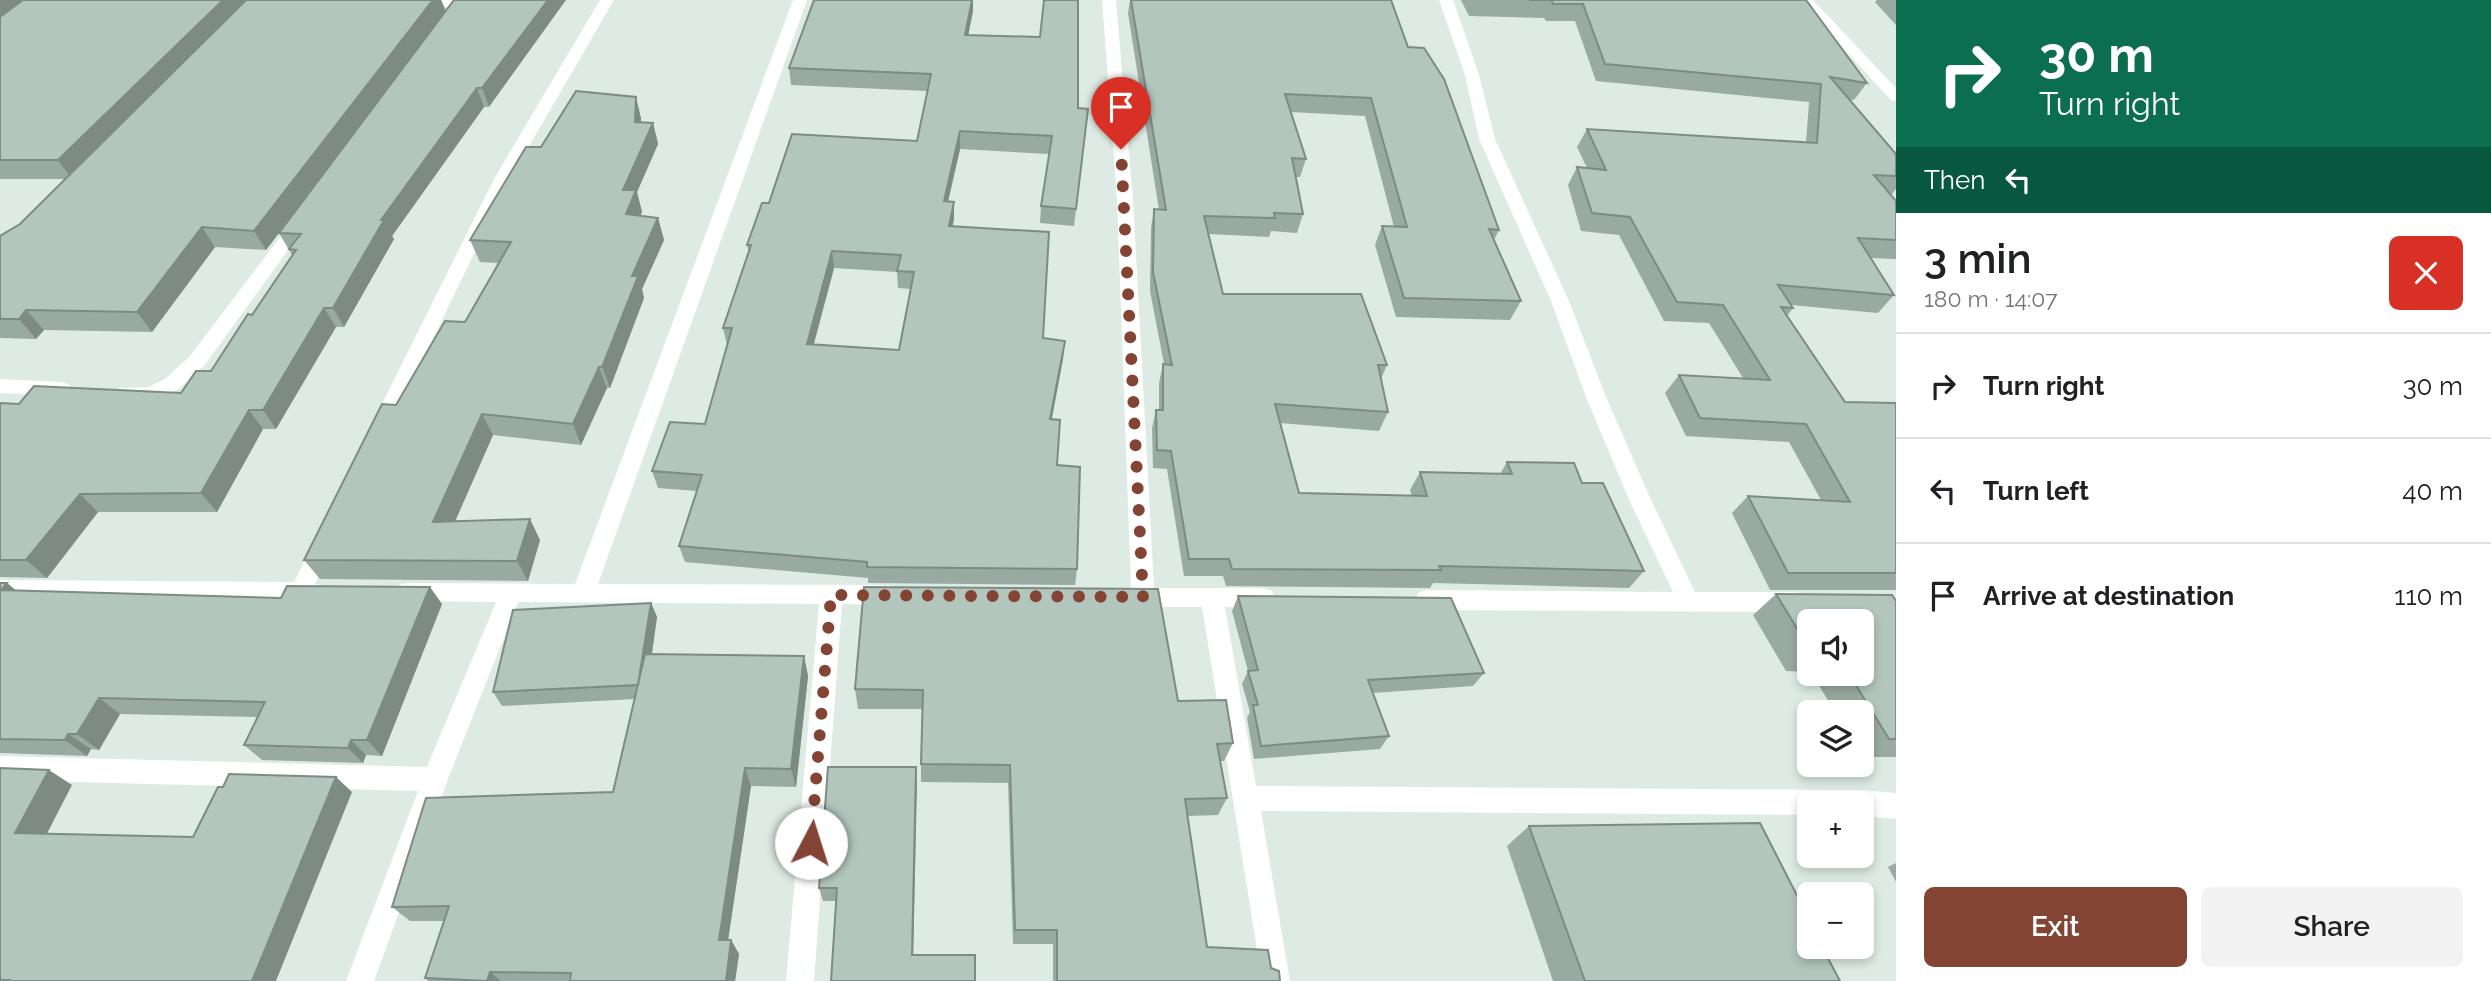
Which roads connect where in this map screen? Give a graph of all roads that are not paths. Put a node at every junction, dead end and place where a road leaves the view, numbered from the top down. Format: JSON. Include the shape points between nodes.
{"nodes":[{"id":1,"x":403,"y":0,"type":"edge"},
{"id":2,"x":607,"y":0,"type":"edge"},
{"id":3,"x":800,"y":0,"type":"edge"},
{"id":4,"x":1109,"y":0,"type":"edge"},
{"id":5,"x":1446,"y":0,"type":"edge"},
{"id":6,"x":1806,"y":0,"type":"edge"},
{"id":7,"x":437,"y":38,"type":"edge"},
{"id":8,"x":1896,"y":97,"type":"edge"},
{"id":9,"x":313,"y":205,"type":"edge"},
{"id":10,"x":0,"y":386,"type":"edge"},
{"id":11,"x":82,"y":390,"type":"edge"},
{"id":12,"x":109,"y":392,"type":"edge"},
{"id":13,"x":374,"y":442,"type":"edge"},
{"id":14,"x":331,"y":530,"type":"edge"},
{"id":15,"x":0,"y":589,"type":"edge"},
{"id":16,"x":340,"y":592,"type":"edge"},
{"id":17,"x":379,"y":592,"type":"edge"},
{"id":18,"x":511,"y":592,"type":"junction"},
{"id":19,"x":300,"y":593,"type":"junction"},
{"id":20,"x":583,"y":593,"type":"junction"},
{"id":21,"x":831,"y":595,"type":"junction"},
{"id":22,"x":913,"y":596,"type":"edge"},
{"id":23,"x":1116,"y":597,"type":"edge"},
{"id":24,"x":1143,"y":597,"type":"junction"},
{"id":25,"x":1213,"y":598,"type":"junction"},
{"id":26,"x":1281,"y":598,"type":"edge"},
{"id":27,"x":1403,"y":599,"type":"edge"},
{"id":28,"x":1689,"y":602,"type":"junction"},
{"id":29,"x":1817,"y":602,"type":"edge"},
{"id":30,"x":0,"y":768,"type":"edge"},
{"id":31,"x":435,"y":779,"type":"junction"},
{"id":32,"x":1246,"y":798,"type":"junction"},
{"id":33,"x":1797,"y":802,"type":"edge"},
{"id":34,"x":1874,"y":804,"type":"edge"},
{"id":35,"x":1896,"y":806,"type":"edge"},
{"id":36,"x":360,"y":981,"type":"edge"},
{"id":37,"x":800,"y":981,"type":"edge"},
{"id":38,"x":1276,"y":981,"type":"edge"}],
"edges":[{"from":1,"to":7,"type":"street","via":[[455,6]]},
{"from":2,"to":13,"type":"street","via":[[502,179]]},
{"from":3,"to":20,"type":"street"},
{"from":4,"to":24,"type":"street","via":[[1125,199]]},
{"from":5,"to":28,"type":"street","via":[[1472,75],[1487,139],[1641,502]]},
{"from":6,"to":8,"type":"street"},
{"from":9,"to":12,"type":"street","via":[[197,361],[172,384],[150,394]]},
{"from":10,"to":11,"type":"street"},
{"from":14,"to":19,"type":"street"},
{"from":15,"to":19,"type":"street"},
{"from":16,"to":19,"type":"street"},
{"from":17,"to":18,"type":"street"},
{"from":18,"to":20,"type":"street"},
{"from":18,"to":31,"type":"street"},
{"from":20,"to":21,"type":"street"},
{"from":21,"to":22,"type":"street"},
{"from":21,"to":37,"type":"street"},
{"from":23,"to":24,"type":"street"},
{"from":24,"to":25,"type":"street"},
{"from":25,"to":26,"type":"street"},
{"from":25,"to":32,"type":"street"},
{"from":27,"to":28,"type":"street"},
{"from":28,"to":29,"type":"street"},
{"from":30,"to":31,"type":"street"},
{"from":31,"to":36,"type":"street"},
{"from":32,"to":33,"type":"street"},
{"from":32,"to":38,"type":"street"},
{"from":34,"to":35,"type":"street"}]}
